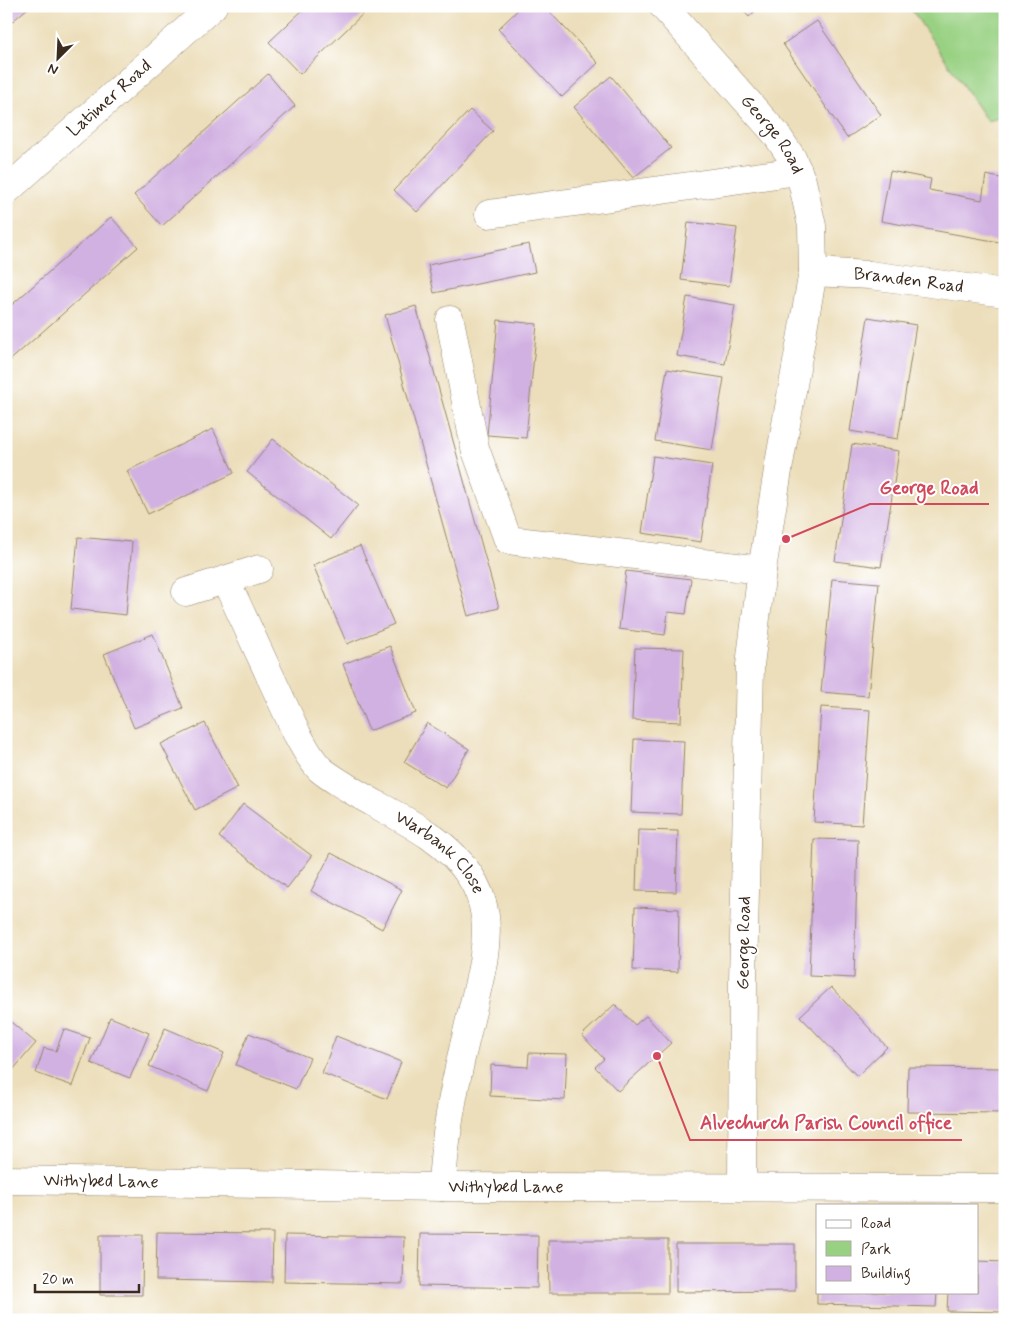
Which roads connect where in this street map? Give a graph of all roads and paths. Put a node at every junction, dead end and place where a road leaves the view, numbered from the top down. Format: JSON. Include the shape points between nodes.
{"nodes":[{"id":1,"x":212,"y":6,"type":"edge"},
{"id":2,"x":663,"y":6,"type":"edge"},
{"id":3,"x":798,"y":171,"type":"junction"},
{"id":4,"x":6,"y":191,"type":"edge"},
{"id":5,"x":488,"y":214,"type":"dead end"},
{"id":6,"x":813,"y":272,"type":"junction"},
{"id":7,"x":1005,"y":293,"type":"edge"},
{"id":8,"x":450,"y":320,"type":"dead end"},
{"id":9,"x":259,"y":570,"type":"dead end"},
{"id":10,"x":762,"y":570,"type":"junction"},
{"id":11,"x":226,"y":581,"type":"junction"},
{"id":12,"x":186,"y":592,"type":"dead end"},
{"id":13,"x":6,"y":1180,"type":"edge"},
{"id":14,"x":442,"y":1187,"type":"junction"},
{"id":15,"x":742,"y":1187,"type":"junction"},
{"id":16,"x":1005,"y":1188,"type":"edge"}],
"edges":[{"from":1,"to":4,"type":"street","name":"Latimer Road"},
{"from":2,"to":3,"type":"street","name":"George Road","via":[[776,134]]},
{"from":3,"to":5,"type":"street"},
{"from":3,"to":6,"type":"street","name":"George Road","via":[[812,226]]},
{"from":6,"to":7,"type":"street","name":"Branden Road","via":[[870,275]]},
{"from":6,"to":10,"type":"street","name":"George Road"},
{"from":8,"to":10,"type":"street","via":[[475,448],[508,540]]},
{"from":9,"to":11,"type":"street"},
{"from":10,"to":15,"type":"street","name":"George Road","via":[[750,665]]},
{"from":11,"to":12,"type":"street"},
{"from":11,"to":14,"type":"street","name":"Warbank Close","via":[[308,754],[320,769],[338,782],[429,836],[456,857],[473,880],[484,907],[485,955],[450,1114]]},
{"from":13,"to":14,"type":"street","name":"Withybed Lane"},
{"from":14,"to":15,"type":"street","name":"Withybed Lane"},
{"from":15,"to":16,"type":"street","name":"Withybed Lane"}]}
